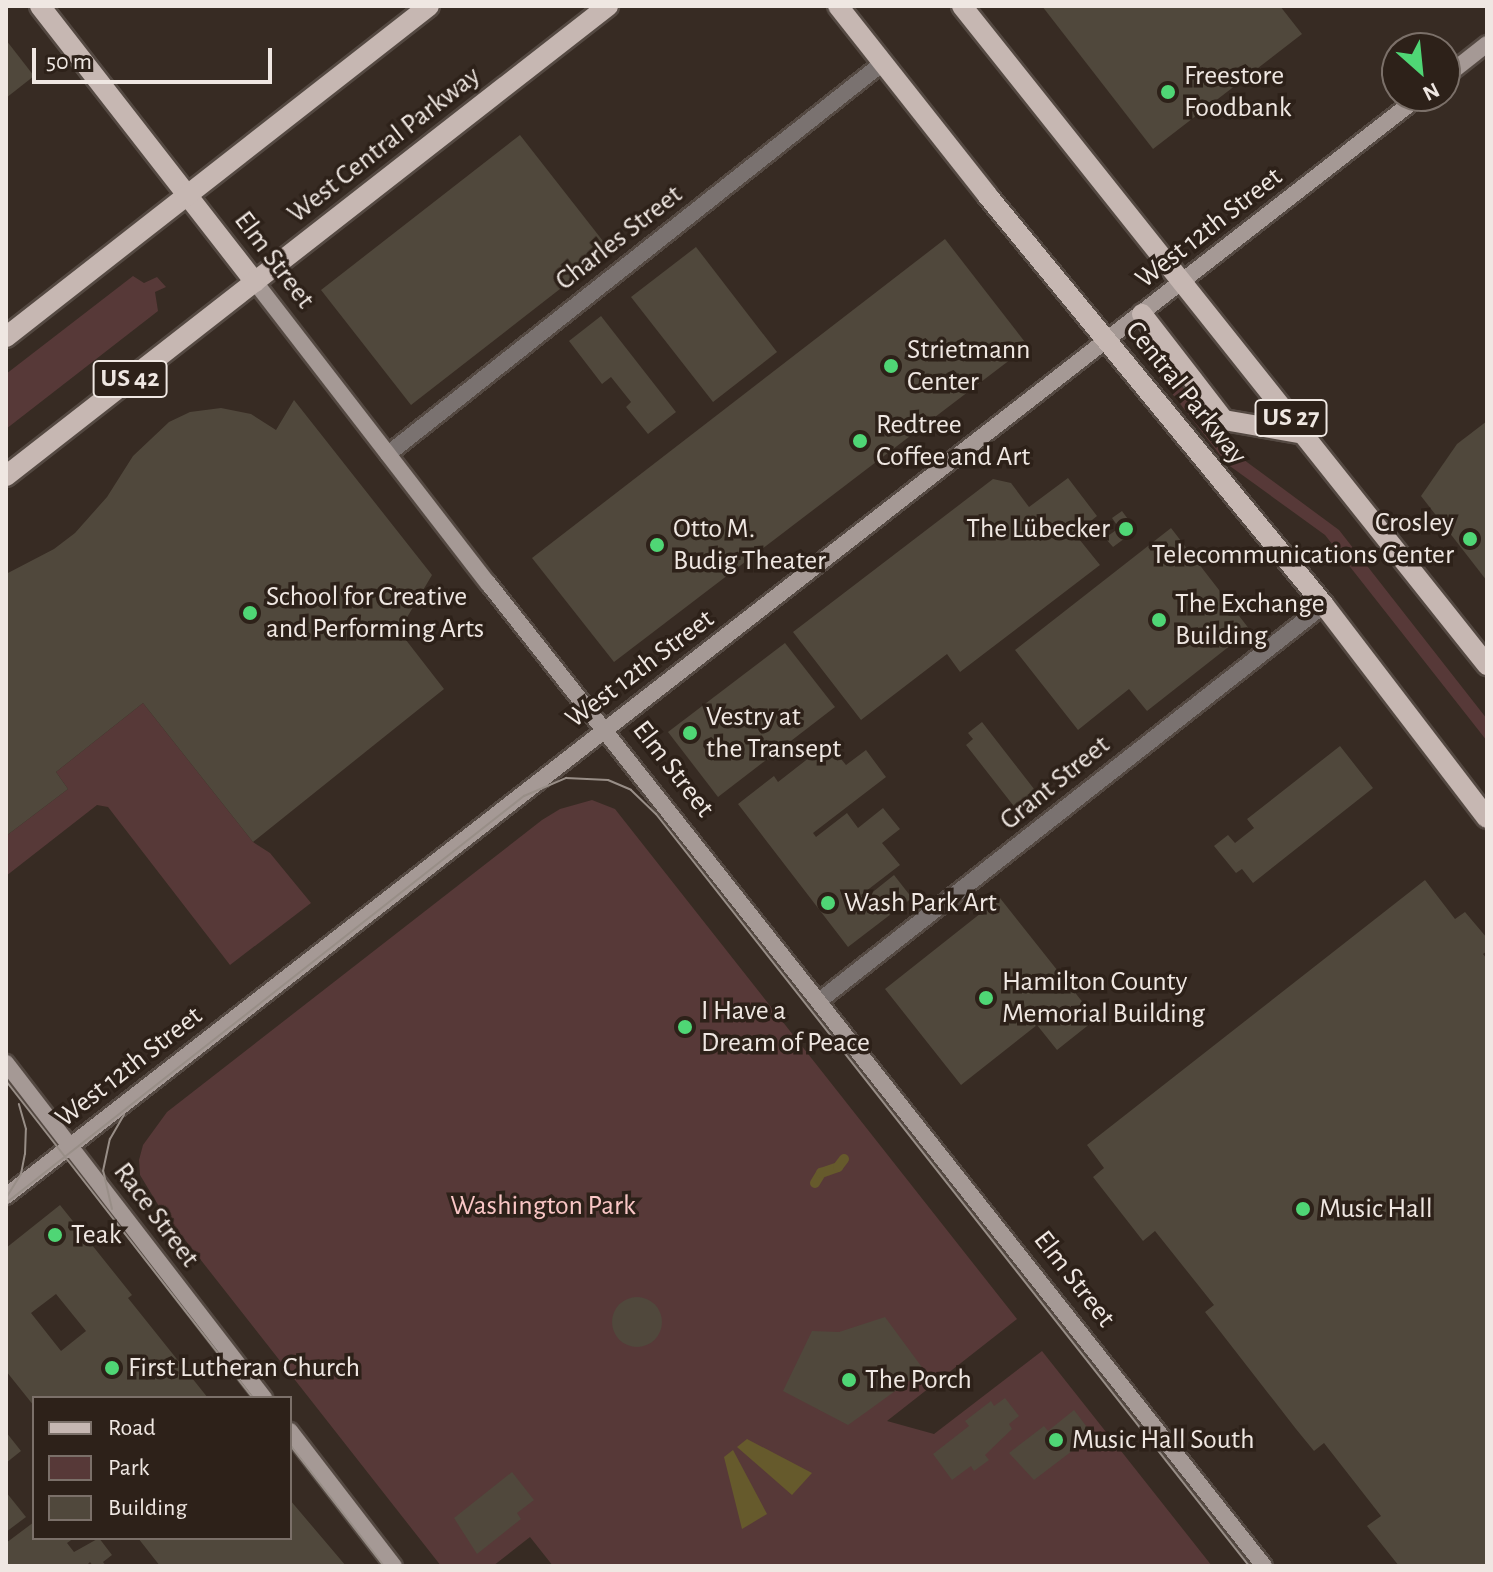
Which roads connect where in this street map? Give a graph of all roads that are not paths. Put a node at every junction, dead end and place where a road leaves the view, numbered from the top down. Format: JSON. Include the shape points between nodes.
{"nodes":[{"id":1,"x":40,"y":6,"type":"edge"},
{"id":2,"x":429,"y":6,"type":"edge"},
{"id":3,"x":608,"y":6,"type":"edge"},
{"id":4,"x":838,"y":6,"type":"edge"},
{"id":5,"x":962,"y":6,"type":"edge"},
{"id":6,"x":1487,"y":44,"type":"edge"},
{"id":7,"x":884,"y":62,"type":"junction"},
{"id":8,"x":1461,"y":64,"type":"edge"},
{"id":9,"x":1399,"y":112,"type":"edge"},
{"id":10,"x":189,"y":194,"type":"junction"},
{"id":11,"x":1182,"y":281,"type":"junction"},
{"id":12,"x":255,"y":282,"type":"junction"},
{"id":13,"x":1142,"y":314,"type":"junction"},
{"id":14,"x":6,"y":337,"type":"edge"},
{"id":15,"x":1107,"y":341,"type":"junction"},
{"id":16,"x":1304,"y":434,"type":"junction"},
{"id":17,"x":388,"y":454,"type":"junction"},
{"id":18,"x":6,"y":476,"type":"edge"},
{"id":19,"x":1324,"y":605,"type":"junction"},
{"id":20,"x":1487,"y":665,"type":"edge"},
{"id":21,"x":605,"y":728,"type":"junction"},
{"id":22,"x":1487,"y":818,"type":"edge"},
{"id":23,"x":819,"y":1001,"type":"junction"},
{"id":24,"x":6,"y":1063,"type":"edge"},
{"id":25,"x":71,"y":1145,"type":"junction"},
{"id":26,"x":6,"y":1196,"type":"edge"},
{"id":27,"x":262,"y":1396,"type":"edge"},
{"id":28,"x":292,"y":1434,"type":"edge"},
{"id":29,"x":394,"y":1566,"type":"edge"},
{"id":30,"x":1264,"y":1566,"type":"edge"}],
"edges":[{"from":1,"to":10,"type":"main road","name":"Elm Street"},
{"from":2,"to":10,"type":"main road"},
{"from":3,"to":12,"type":"main road","name":"West Central Parkway","number":"US 42"},
{"from":4,"to":7,"type":"main road","name":"Central Parkway"},
{"from":5,"to":11,"type":"main road","number":"US 27"},
{"from":6,"to":8,"type":"street"},
{"from":7,"to":15,"type":"main road","name":"Central Parkway"},
{"from":7,"to":17,"type":"street","name":"Charles Street"},
{"from":9,"to":11,"type":"street","name":"West 12th Street"},
{"from":10,"to":12,"type":"main road","name":"Elm Street"},
{"from":10,"to":14,"type":"main road"},
{"from":11,"to":13,"type":"street","name":"West 12th Street"},
{"from":11,"to":16,"type":"main road","number":"US 27"},
{"from":12,"to":17,"type":"street","name":"Elm Street"},
{"from":12,"to":18,"type":"main road","name":"West Central Parkway","number":"US 42"},
{"from":13,"to":15,"type":"street","name":"West 12th Street"},
{"from":13,"to":16,"type":"main road","via":[[1224,420]]},
{"from":15,"to":19,"type":"main road","name":"Central Parkway"},
{"from":15,"to":21,"type":"street","name":"West 12th Street"},
{"from":16,"to":20,"type":"main road","number":"US 27"},
{"from":17,"to":21,"type":"street","name":"Elm Street"},
{"from":19,"to":22,"type":"main road","name":"Central Parkway"},
{"from":19,"to":23,"type":"street","name":"Grant Street"},
{"from":21,"to":23,"type":"street","name":"Elm Street"},
{"from":21,"to":25,"type":"street","name":"West 12th Street"},
{"from":23,"to":30,"type":"street","name":"Elm Street"},
{"from":24,"to":25,"type":"street","name":"Race Street"},
{"from":25,"to":26,"type":"street","name":"West 12th Street"},
{"from":25,"to":27,"type":"street","name":"Race Street"},
{"from":28,"to":29,"type":"street"}]}
